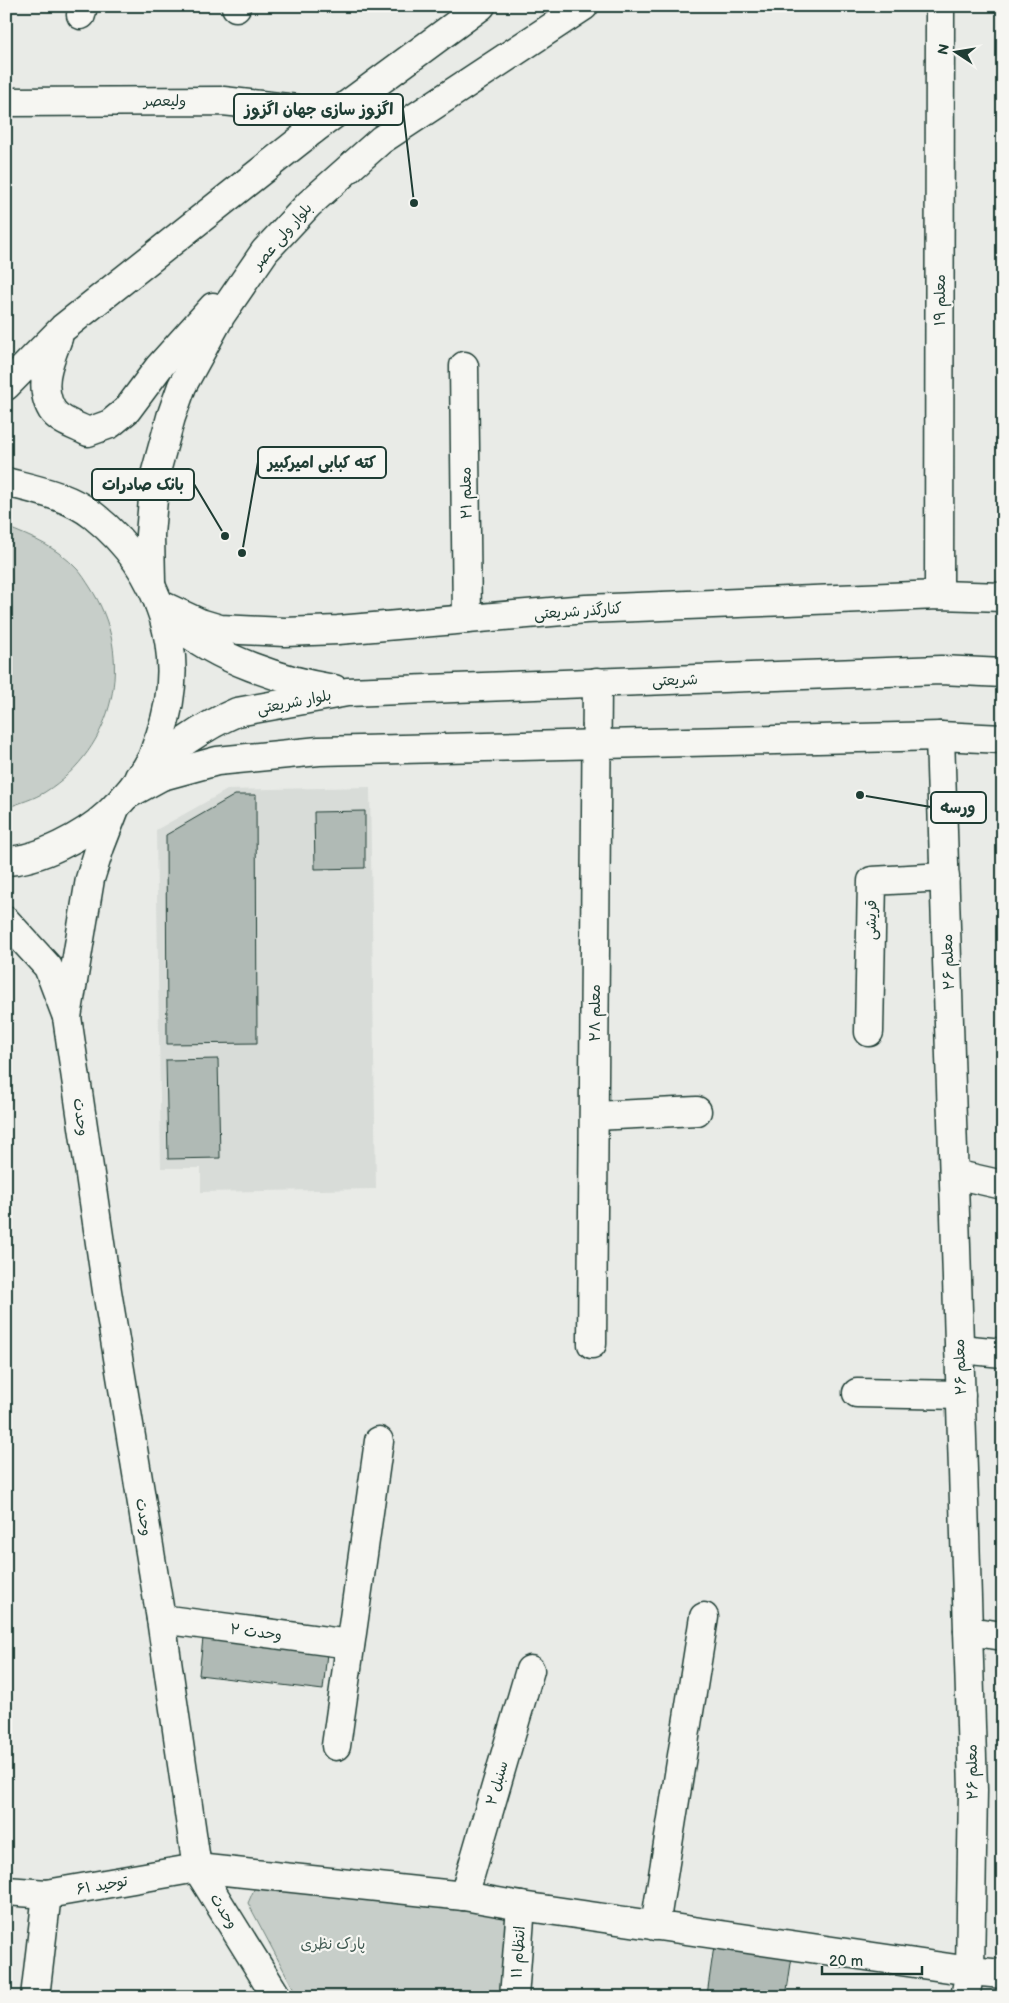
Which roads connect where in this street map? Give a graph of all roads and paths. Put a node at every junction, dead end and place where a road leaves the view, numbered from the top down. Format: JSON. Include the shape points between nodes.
{"nodes":[{"id":1,"x":481,"y":6,"type":"edge"},
{"id":2,"x":584,"y":6,"type":"edge"},
{"id":3,"x":940,"y":6,"type":"edge"},
{"id":4,"x":6,"y":102,"type":"edge"},
{"id":5,"x":313,"y":130,"type":"junction"},
{"id":6,"x":266,"y":251,"type":"junction"},
{"id":7,"x":62,"y":328,"type":"junction"},
{"id":8,"x":464,"y":366,"type":"dead end"},
{"id":9,"x":6,"y":386,"type":"edge"},
{"id":10,"x":6,"y":482,"type":"edge"},
{"id":11,"x":155,"y":593,"type":"junction"},
{"id":12,"x":939,"y":595,"type":"junction"},
{"id":13,"x":1003,"y":597,"type":"edge"},
{"id":14,"x":467,"y":619,"type":"junction"},
{"id":15,"x":1003,"y":673,"type":"edge"},
{"id":16,"x":597,"y":682,"type":"junction"},
{"id":17,"x":347,"y":692,"type":"junction"},
{"id":18,"x":940,"y":736,"type":"junction"},
{"id":19,"x":1003,"y":739,"type":"edge"},
{"id":20,"x":596,"y":746,"type":"junction"},
{"id":21,"x":127,"y":793,"type":"junction"},
{"id":22,"x":6,"y":862,"type":"edge"},
{"id":23,"x":945,"y":877,"type":"junction"},
{"id":24,"x":6,"y":921,"type":"edge"},
{"id":25,"x":67,"y":1017,"type":"junction"},
{"id":26,"x":870,"y":1032,"type":"dead end"},
{"id":27,"x":697,"y":1111,"type":"dead end"},
{"id":28,"x":595,"y":1116,"type":"junction"},
{"id":29,"x":954,"y":1174,"type":"junction"},
{"id":30,"x":1003,"y":1184,"type":"edge"},
{"id":31,"x":592,"y":1344,"type":"dead end"},
{"id":32,"x":959,"y":1349,"type":"junction"},
{"id":33,"x":1003,"y":1353,"type":"edge"},
{"id":34,"x":856,"y":1393,"type":"dead end"},
{"id":35,"x":961,"y":1395,"type":"junction"},
{"id":36,"x":379,"y":1440,"type":"dead end"},
{"id":37,"x":704,"y":1616,"type":"dead end"},
{"id":38,"x":161,"y":1619,"type":"junction"},
{"id":39,"x":968,"y":1631,"type":"junction"},
{"id":40,"x":1003,"y":1636,"type":"edge"},
{"id":41,"x":350,"y":1644,"type":"junction"},
{"id":42,"x":530,"y":1670,"type":"dead end"},
{"id":43,"x":336,"y":1746,"type":"dead end"},
{"id":44,"x":197,"y":1868,"type":"junction"},
{"id":45,"x":6,"y":1892,"type":"edge"},
{"id":46,"x":47,"y":1894,"type":"junction"},
{"id":47,"x":464,"y":1896,"type":"junction"},
{"id":48,"x":521,"y":1906,"type":"junction"},
{"id":49,"x":655,"y":1926,"type":"junction"},
{"id":50,"x":1003,"y":1974,"type":"edge"},
{"id":51,"x":968,"y":1984,"type":"edge"},
{"id":52,"x":35,"y":1997,"type":"edge"},
{"id":53,"x":277,"y":1997,"type":"edge"},
{"id":54,"x":514,"y":1997,"type":"edge"}],
"edges":[{"from":1,"to":5,"type":"main road"},
{"from":2,"to":6,"type":"main road","name":"بلوار ولی عصر","via":[[381,140],[309,204]]},
{"from":3,"to":12,"type":"main road","name":"معلم ۱۹"},
{"from":4,"to":5,"type":"main road","name":"ولیعصر","via":[[224,101],[297,109]]},
{"from":5,"to":7,"type":"main road"},
{"from":6,"to":7,"type":"main road","via":[[159,366],[127,410],[110,424],[88,432],[52,411],[45,390],[46,372]]},
{"from":6,"to":11,"type":"main road","name":"بلوار ولی عصر","via":[[222,315],[182,386],[171,417],[155,475],[150,535]]},
{"from":7,"to":9,"type":"main road"},
{"from":8,"to":14,"type":"main road","name":"معلم ۲۱"},
{"from":10,"to":11,"type":"main road","via":[[53,494],[93,515],[126,546]]},
{"from":11,"to":14,"type":"main road","name":"کنارگذر شریعتی","via":[[200,623],[220,629],[338,630]]},
{"from":11,"to":17,"type":"main road","name":"بلوار شریعتی","via":[[180,627],[219,652],[313,686]]},
{"from":11,"to":21,"type":"main road","via":[[167,625],[172,670],[167,715],[152,758]]},
{"from":12,"to":13,"type":"main road","name":"کنارگذر شریعتی"},
{"from":12,"to":14,"type":"main road","name":"کنارگذر شریعتی","via":[[586,609]]},
{"from":15,"to":16,"type":"main road","name":"شریعتی","via":[[941,670]]},
{"from":16,"to":17,"type":"main road","name":"شریعتی"},
{"from":16,"to":20,"type":"main road","name":"معلم ۲۸"},
{"from":17,"to":21,"type":"main road","name":"بلوار شریعتی","via":[[237,712],[180,743]]},
{"from":18,"to":19,"type":"main road"},
{"from":18,"to":20,"type":"main road"},
{"from":18,"to":23,"type":"main road","name":"معلم ۲۶"},
{"from":20,"to":21,"type":"main road","via":[[319,751],[217,761],[162,776]]},
{"from":20,"to":28,"type":"main road","name":"معلم ۲۸"},
{"from":21,"to":22,"type":"main road","via":[[95,826],[56,848]]},
{"from":21,"to":25,"type":"main road","name":"وحدت","via":[[100,847],[90,878]]},
{"from":23,"to":26,"type":"main road","name":"قریشی","via":[[872,882]]},
{"from":23,"to":29,"type":"main road","name":"معلم ۲۶"},
{"from":24,"to":25,"type":"main road","name":"وحدت","via":[[48,967]]},
{"from":25,"to":38,"type":"main road","name":"وحدت","via":[[107,1291]]},
{"from":27,"to":28,"type":"main road"},
{"from":28,"to":31,"type":"main road","name":"معلم ۲۸"},
{"from":29,"to":30,"type":"main road"},
{"from":29,"to":32,"type":"main road","name":"معلم ۲۶"},
{"from":32,"to":33,"type":"main road"},
{"from":32,"to":35,"type":"main road","name":"معلم ۲۶"},
{"from":34,"to":35,"type":"main road"},
{"from":35,"to":39,"type":"main road","name":"معلم ۲۶"},
{"from":36,"to":41,"type":"main road"},
{"from":37,"to":49,"type":"main road"},
{"from":38,"to":41,"type":"main road","name":"وحدت ۲"},
{"from":38,"to":44,"type":"main road","name":"وحدت"},
{"from":39,"to":40,"type":"main road"},
{"from":39,"to":51,"type":"main road","name":"معلم ۲۶","via":[[973,1790]]},
{"from":41,"to":43,"type":"main road"},
{"from":42,"to":47,"type":"main road","name":"سنبل ۲"},
{"from":44,"to":46,"type":"main road","name":"توحید ۶۱"},
{"from":44,"to":47,"type":"main road","name":"توحید ۶۱"},
{"from":44,"to":53,"type":"main road","name":"وحدت"},
{"from":45,"to":46,"type":"main road","name":"توحید ۶۱"},
{"from":46,"to":52,"type":"main road"},
{"from":47,"to":48,"type":"main road","name":"توحید ۶۱"},
{"from":48,"to":49,"type":"main road","name":"توحید ۶۱"},
{"from":48,"to":54,"type":"main road","name":"انتظام ۱۱"},
{"from":49,"to":51,"type":"main road","name":"توحید ۶۱"},
{"from":50,"to":51,"type":"main road","name":"توحید ۶۱"}]}
